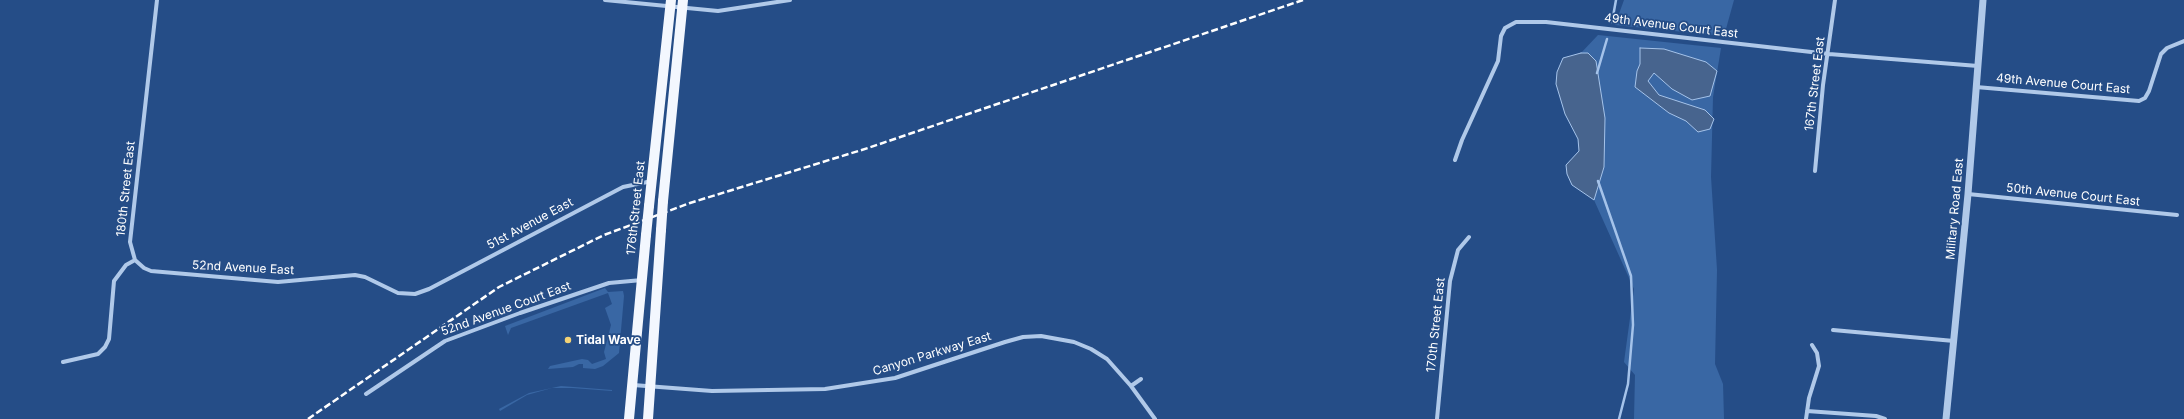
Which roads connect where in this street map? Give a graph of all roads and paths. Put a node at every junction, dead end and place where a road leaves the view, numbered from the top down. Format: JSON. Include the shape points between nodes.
{"nodes":[{"id":1,"x":157,"y":0,"type":"edge"},
{"id":2,"x":605,"y":0,"type":"edge"},
{"id":3,"x":790,"y":0,"type":"edge"},
{"id":4,"x":1835,"y":0,"type":"edge"},
{"id":5,"x":1983,"y":0,"type":"edge"},
{"id":6,"x":671,"y":3,"type":"edge"},
{"id":7,"x":683,"y":4,"type":"edge"},
{"id":8,"x":2184,"y":41,"type":"edge"},
{"id":9,"x":1829,"y":54,"type":"junction"},
{"id":10,"x":1978,"y":66,"type":"junction"},
{"id":11,"x":1976,"y":87,"type":"junction"},
{"id":12,"x":1455,"y":160,"type":"dead end"},
{"id":13,"x":1815,"y":170,"type":"dead end"},
{"id":14,"x":652,"y":180,"type":"junction"},
{"id":15,"x":1968,"y":194,"type":"junction"},
{"id":16,"x":2177,"y":215,"type":"dead end"},
{"id":17,"x":1469,"y":237,"type":"dead end"},
{"id":18,"x":135,"y":260,"type":"junction"},
{"id":19,"x":642,"y":280,"type":"junction"},
{"id":20,"x":421,"y":292,"type":"joint"},
{"id":21,"x":1833,"y":330,"type":"dead end"},
{"id":22,"x":1954,"y":341,"type":"junction"},
{"id":23,"x":1812,"y":345,"type":"dead end"},
{"id":24,"x":63,"y":362,"type":"dead end"},
{"id":25,"x":1140,"y":379,"type":"dead end"},
{"id":26,"x":633,"y":385,"type":"junction"},
{"id":27,"x":1132,"y":386,"type":"junction"},
{"id":28,"x":651,"y":387,"type":"junction"},
{"id":29,"x":366,"y":394,"type":"dead end"},
{"id":30,"x":1807,"y":411,"type":"junction"},
{"id":31,"x":629,"y":419,"type":"edge"},
{"id":32,"x":648,"y":419,"type":"edge"},
{"id":33,"x":1155,"y":419,"type":"edge"},
{"id":34,"x":1437,"y":419,"type":"edge"},
{"id":35,"x":1806,"y":419,"type":"edge"},
{"id":36,"x":1885,"y":419,"type":"edge"},
{"id":37,"x":1946,"y":419,"type":"edge"}],
"edges":[{"from":1,"to":18,"type":"street","name":"180th Street East","via":[[131,230],[130,242]]},
{"from":2,"to":6,"type":"street"},
{"from":3,"to":7,"type":"street","via":[[718,11]]},
{"from":4,"to":9,"type":"street","name":"167th Street East"},
{"from":5,"to":10,"type":"street","name":"Military Road East"},
{"from":6,"to":7,"type":"street"},
{"from":6,"to":14,"type":"main road","name":"176th Street East"},
{"from":7,"to":28,"type":"main road","bridge":true,"via":[[660,230]]},
{"from":8,"to":11,"type":"street","name":"49th Avenue Court East","via":[[2167,48],[2161,54],[2149,91],[2145,98],[2139,100]]},
{"from":9,"to":10,"type":"street","name":"49th Avenue Court East"},
{"from":9,"to":12,"type":"street","name":"49th Avenue Court East","via":[[1546,22],[1516,22],[1505,28],[1500,36],[1498,61]]},
{"from":9,"to":13,"type":"street","name":"167th Street East","via":[[1823,84]]},
{"from":10,"to":11,"type":"street","name":"Military Road East"},
{"from":11,"to":15,"type":"street","name":"Military Road East"},
{"from":14,"to":19,"type":"main road","name":"176th Street East","bridge":true},
{"from":14,"to":20,"type":"street","name":"51st Avenue East","via":[[623,186]]},
{"from":15,"to":16,"type":"street","name":"50th Avenue Court East"},
{"from":15,"to":22,"type":"street","name":"Military Road East"},
{"from":17,"to":34,"type":"street","name":"170th Street East","via":[[1458,250],[1450,281]]},
{"from":18,"to":20,"type":"street","name":"52nd Avenue East","via":[[144,268],[159,272],[278,282],[356,275],[398,293]]},
{"from":18,"to":24,"type":"street","via":[[126,265],[114,281],[109,339],[105,347],[98,354]]},
{"from":19,"to":26,"type":"main road","name":"176th Street East"},
{"from":19,"to":29,"type":"street","name":"52nd Avenue Court East","via":[[609,283],[446,341]]},
{"from":21,"to":22,"type":"street"},
{"from":22,"to":37,"type":"street","name":"Military Road East"},
{"from":23,"to":30,"type":"street","via":[[1817,353],[1819,366]]},
{"from":25,"to":27,"type":"street"},
{"from":26,"to":28,"type":"street","name":"Canyon Parkway East"},
{"from":26,"to":31,"type":"main road","name":"176th Street East"},
{"from":27,"to":28,"type":"street","name":"Canyon Parkway East","via":[[1107,359],[1092,349],[1074,342],[1041,336],[1005,342],[895,378],[825,389],[712,391]]},
{"from":27,"to":33,"type":"street","name":"Canyon Parkway East"},
{"from":28,"to":32,"type":"main road"},
{"from":30,"to":35,"type":"street"},
{"from":30,"to":36,"type":"street","via":[[1876,416]]}]}
